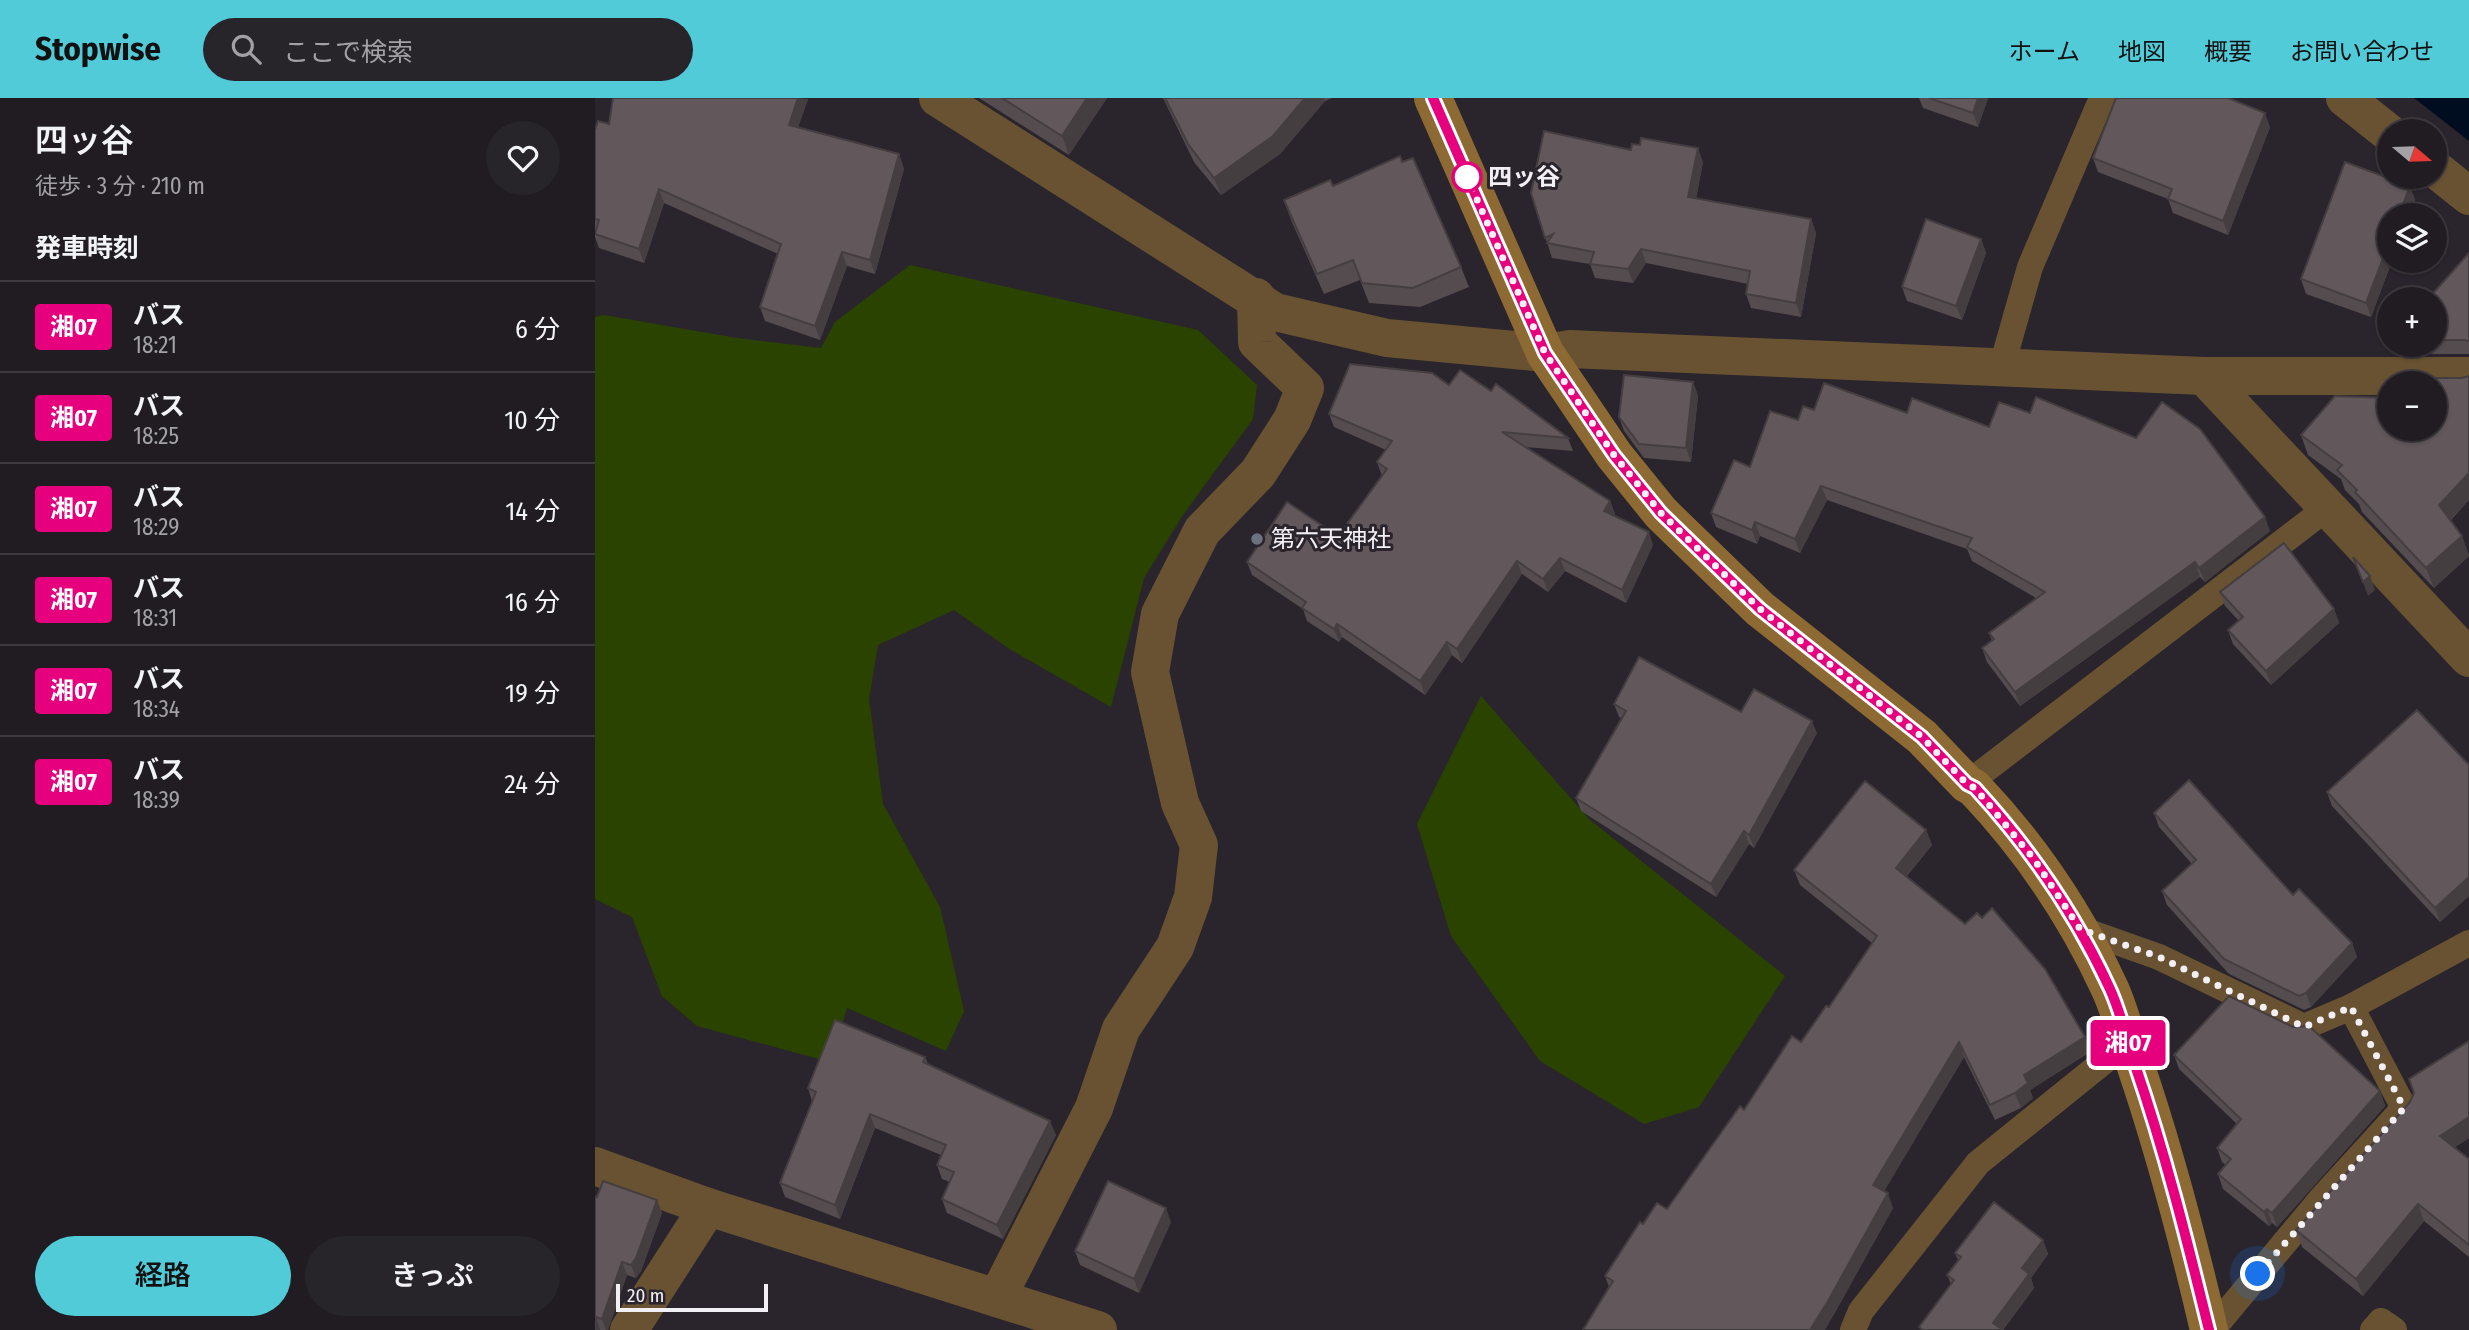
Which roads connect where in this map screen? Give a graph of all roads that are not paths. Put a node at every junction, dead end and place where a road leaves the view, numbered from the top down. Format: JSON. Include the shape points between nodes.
{"nodes":[{"id":1,"x":938,"y":98,"type":"edge"},
{"id":2,"x":1433,"y":98,"type":"edge"},
{"id":3,"x":2102,"y":98,"type":"edge"},
{"id":4,"x":2345,"y":98,"type":"edge"},
{"id":5,"x":2377,"y":123,"type":"edge"},
{"id":6,"x":2447,"y":178,"type":"edge"},
{"id":7,"x":2469,"y":196,"type":"edge"},
{"id":8,"x":1256,"y":297,"type":"junction"},
{"id":9,"x":1545,"y":353,"type":"junction"},
{"id":10,"x":2001,"y":369,"type":"junction"},
{"id":11,"x":2204,"y":376,"type":"junction"},
{"id":12,"x":2469,"y":376,"type":"edge"},
{"id":13,"x":2327,"y":508,"type":"junction"},
{"id":14,"x":2469,"y":657,"type":"edge"},
{"id":15,"x":1967,"y":784,"type":"junction"},
{"id":16,"x":2080,"y":929,"type":"junction"},
{"id":17,"x":2469,"y":943,"type":"edge"},
{"id":18,"x":2351,"y":1007,"type":"junction"},
{"id":19,"x":2128,"y":1042,"type":"junction"},
{"id":20,"x":595,"y":1166,"type":"edge"},
{"id":21,"x":708,"y":1207,"type":"junction"},
{"id":22,"x":997,"y":1298,"type":"junction"},
{"id":23,"x":629,"y":1330,"type":"edge"},
{"id":24,"x":1098,"y":1330,"type":"edge"},
{"id":25,"x":1853,"y":1330,"type":"edge"},
{"id":26,"x":2210,"y":1330,"type":"edge"},
{"id":27,"x":2373,"y":1330,"type":"edge"},
{"id":28,"x":2394,"y":1330,"type":"edge"}],
"edges":[{"from":1,"to":8,"type":"street"},
{"from":2,"to":9,"type":"street"},
{"from":3,"to":10,"type":"lane","via":[[2029,267]]},
{"from":4,"to":5,"type":"street"},
{"from":6,"to":7,"type":"street"},
{"from":8,"to":9,"type":"street","via":[[1275,312],[1387,338]]},
{"from":8,"to":22,"type":"street","via":[[1257,342],[1305,388],[1292,420],[1258,473],[1202,531],[1160,614],[1150,672],[1180,803],[1199,845],[1193,897],[1175,947],[1121,1030],[1094,1108]]},
{"from":9,"to":10,"type":"street","via":[[1570,349]]},
{"from":9,"to":15,"type":"street","via":[[1614,455],[1661,513],[1760,609],[1922,737]]},
{"from":10,"to":11,"type":"street"},
{"from":11,"to":12,"type":"street"},
{"from":11,"to":13,"type":"street"},
{"from":13,"to":14,"type":"street"},
{"from":13,"to":15,"type":"lane"},
{"from":15,"to":16,"type":"street","via":[[2006,822]]},
{"from":16,"to":18,"type":"lane","via":[[2159,957],[2304,1027]]},
{"from":16,"to":19,"type":"street","via":[[2111,992]]},
{"from":17,"to":18,"type":"lane"},
{"from":18,"to":26,"type":"lane","via":[[2404,1108]]},
{"from":19,"to":25,"type":"lane","via":[[1978,1163],[1861,1311]]},
{"from":19,"to":26,"type":"street","via":[[2182,1215]]},
{"from":20,"to":21,"type":"street"},
{"from":21,"to":22,"type":"street"},
{"from":21,"to":23,"type":"street"},
{"from":22,"to":24,"type":"street"},
{"from":27,"to":28,"type":"lane","via":[[2381,1321]]}]}
